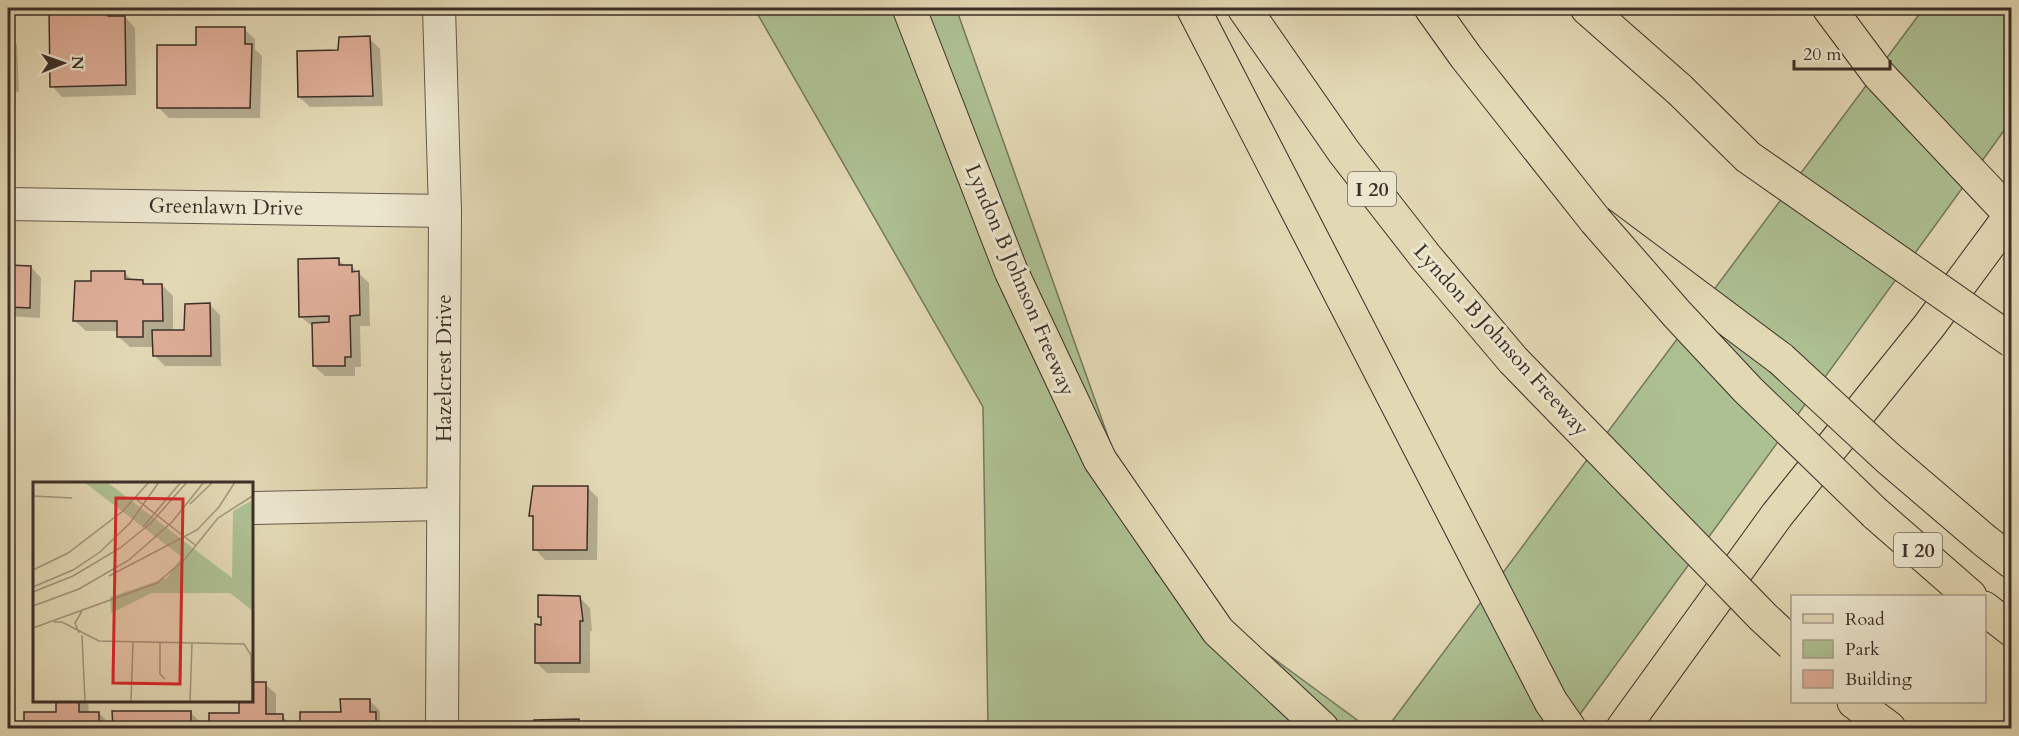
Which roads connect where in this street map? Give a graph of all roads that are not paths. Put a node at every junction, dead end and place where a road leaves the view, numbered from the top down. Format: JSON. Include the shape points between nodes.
{"nodes":[{"id":1,"x":439,"y":8,"type":"edge"},
{"id":2,"x":909,"y":8,"type":"edge"},
{"id":3,"x":1193,"y":8,"type":"edge"},
{"id":4,"x":1244,"y":8,"type":"edge"},
{"id":5,"x":1431,"y":8,"type":"edge"},
{"id":6,"x":1587,"y":8,"type":"edge"},
{"id":7,"x":1829,"y":8,"type":"edge"},
{"id":8,"x":8,"y":204,"type":"edge"},
{"id":9,"x":445,"y":211,"type":"junction"},
{"id":10,"x":2011,"y":216,"type":"edge"},
{"id":11,"x":1596,"y":220,"type":"junction"},
{"id":12,"x":2012,"y":341,"type":"edge"},
{"id":13,"x":443,"y":504,"type":"junction"},
{"id":14,"x":254,"y":508,"type":"edge"},
{"id":15,"x":2012,"y":562,"type":"edge"},
{"id":16,"x":1965,"y":592,"type":"edge"},
{"id":17,"x":1986,"y":610,"type":"edge"},
{"id":18,"x":2012,"y":630,"type":"edge"},
{"id":19,"x":1791,"y":643,"type":"edge"},
{"id":20,"x":1866,"y":713,"type":"edge"},
{"id":21,"x":442,"y":729,"type":"edge"},
{"id":22,"x":1322,"y":729,"type":"edge"},
{"id":23,"x":1569,"y":729,"type":"edge"},
{"id":24,"x":1623,"y":729,"type":"edge"},
{"id":25,"x":1889,"y":729,"type":"edge"}],
"edges":[{"from":1,"to":9,"type":"street","name":"Hazelcrest Drive"},
{"from":2,"to":22,"type":"main road","name":"Lyndon B Johnson Freeway","via":[[1011,271],[1100,460],[1218,631]]},
{"from":3,"to":23,"type":"main road","via":[[1551,702]]},
{"from":4,"to":19,"type":"main road","name":"Lyndon B Johnson Freeway","number":"I 20","bridge":true,"via":[[1344,152],[1513,360]]},
{"from":5,"to":11,"type":"main road","number":"I 20"},
{"from":6,"to":12,"type":"main road","bridge":true,"via":[[1748,157]]},
{"from":7,"to":10,"type":"main road","via":[[1879,75]]},
{"from":8,"to":9,"type":"street","name":"Greenlawn Drive"},
{"from":9,"to":13,"type":"street","name":"Hazelcrest Drive"},
{"from":10,"to":24,"type":"main road","via":[[1777,516]]},
{"from":11,"to":15,"type":"main road","bridge":true,"via":[[1781,359],[1888,459]]},
{"from":11,"to":16,"type":"main road","number":"I 20","bridge":true,"via":[[1748,390],[1875,513]]},
{"from":13,"to":14,"type":"street"},
{"from":13,"to":21,"type":"street","name":"Hazelcrest Drive"},
{"from":17,"to":18,"type":"main road"},
{"from":20,"to":25,"type":"main road"}]}
